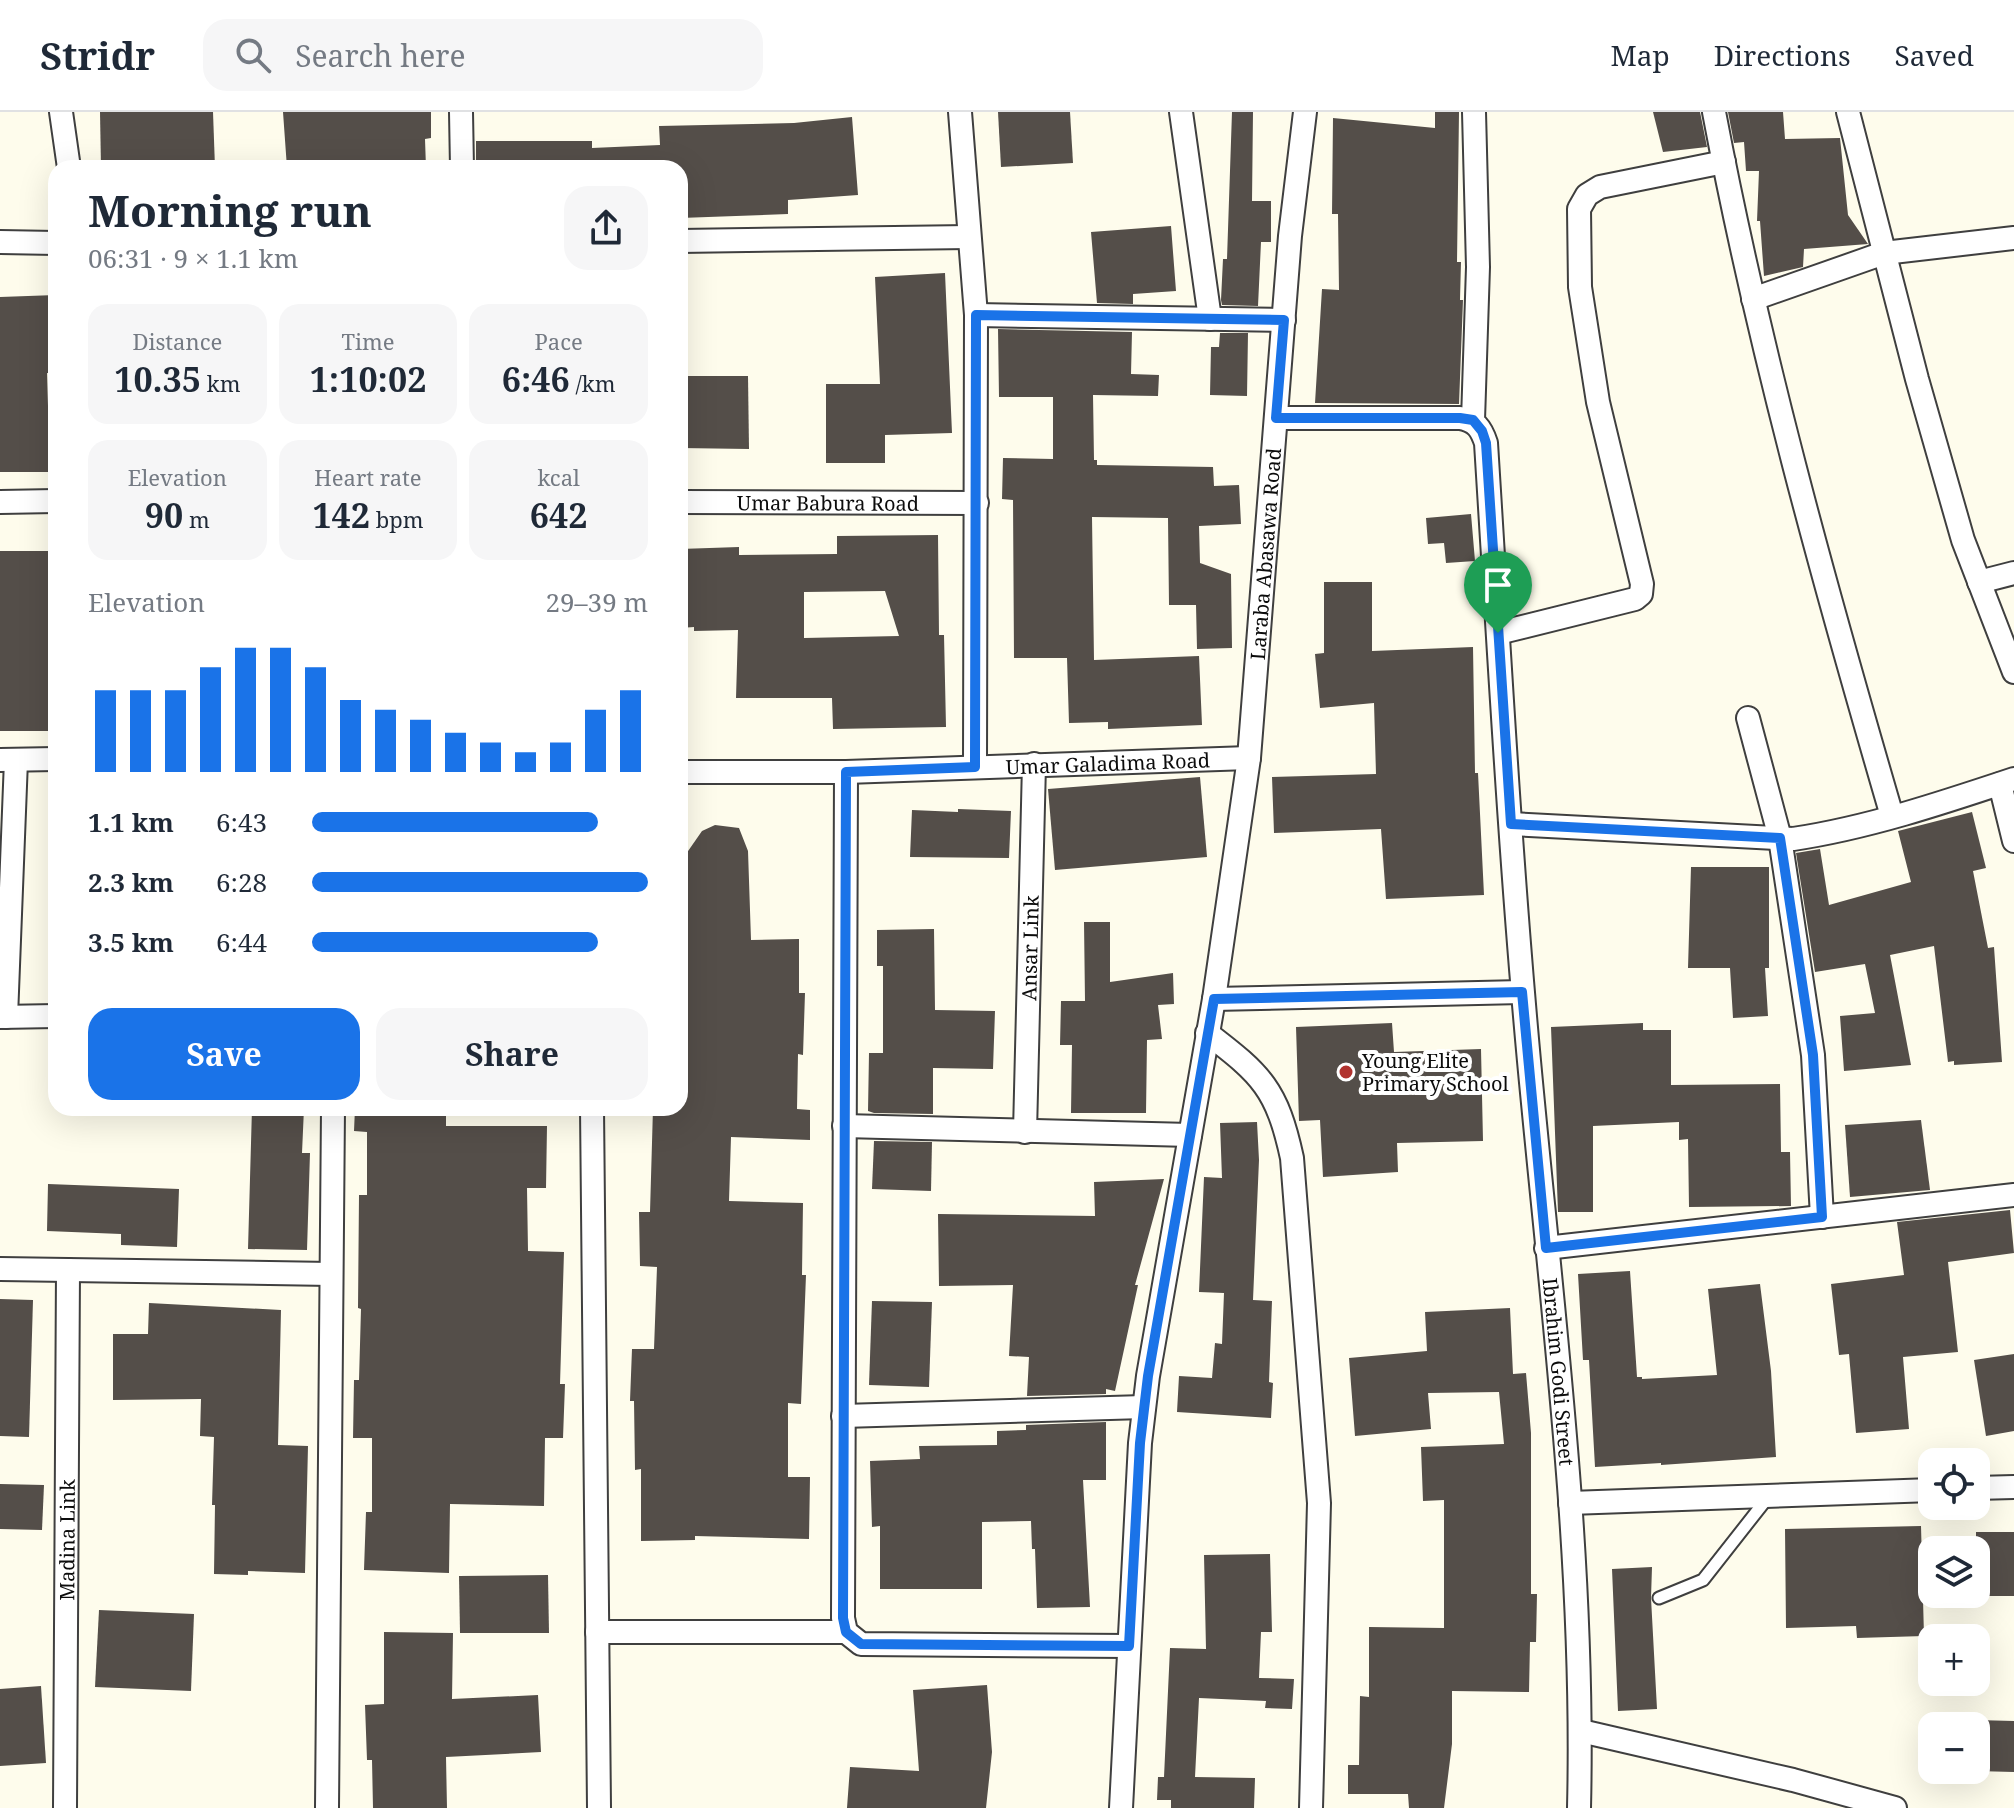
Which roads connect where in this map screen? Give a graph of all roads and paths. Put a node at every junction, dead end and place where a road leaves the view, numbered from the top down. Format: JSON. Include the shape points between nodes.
{"nodes":[{"id":1,"x":61,"y":112,"type":"edge"},
{"id":2,"x":461,"y":112,"type":"edge"},
{"id":3,"x":960,"y":112,"type":"edge"},
{"id":4,"x":1181,"y":112,"type":"edge"},
{"id":5,"x":1305,"y":112,"type":"edge"},
{"id":6,"x":1474,"y":112,"type":"edge"},
{"id":7,"x":1714,"y":112,"type":"edge"},
{"id":8,"x":1848,"y":112,"type":"edge"},
{"id":9,"x":68,"y":160,"type":"edge"},
{"id":10,"x":462,"y":160,"type":"edge"},
{"id":11,"x":1724,"y":162,"type":"junction"},
{"id":12,"x":969,"y":237,"type":"junction"},
{"id":13,"x":2014,"y":238,"type":"edge"},
{"id":14,"x":688,"y":241,"type":"edge"},
{"id":15,"x":0,"y":242,"type":"edge"},
{"id":16,"x":48,"y":243,"type":"edge"},
{"id":17,"x":1884,"y":253,"type":"junction"},
{"id":18,"x":1753,"y":299,"type":"junction"},
{"id":19,"x":976,"y":315,"type":"junction"},
{"id":20,"x":1210,"y":319,"type":"junction"},
{"id":21,"x":1284,"y":320,"type":"junction"},
{"id":22,"x":1276,"y":418,"type":"junction"},
{"id":23,"x":1473,"y":420,"type":"junction"},
{"id":24,"x":48,"y":501,"type":"edge"},
{"id":25,"x":0,"y":502,"type":"edge"},
{"id":26,"x":688,"y":502,"type":"edge"},
{"id":27,"x":977,"y":503,"type":"junction"},
{"id":28,"x":2014,"y":573,"type":"edge"},
{"id":29,"x":1979,"y":582,"type":"junction"},
{"id":30,"x":1498,"y":633,"type":"junction"},
{"id":31,"x":2014,"y":672,"type":"edge"},
{"id":32,"x":1748,"y":718,"type":"dead end"},
{"id":33,"x":1249,"y":758,"type":"junction"},
{"id":34,"x":48,"y":759,"type":"edge"},
{"id":35,"x":8,"y":760,"type":"edge"},
{"id":36,"x":1034,"y":764,"type":"junction"},
{"id":37,"x":975,"y":767,"type":"junction"},
{"id":38,"x":688,"y":772,"type":"edge"},
{"id":39,"x":846,"y":772,"type":"junction"},
{"id":40,"x":2007,"y":782,"type":"edge"},
{"id":41,"x":1892,"y":816,"type":"junction"},
{"id":42,"x":1511,"y":824,"type":"junction"},
{"id":43,"x":1780,"y":838,"type":"junction"},
{"id":44,"x":2014,"y":841,"type":"edge"},
{"id":45,"x":1522,"y":992,"type":"junction"},
{"id":46,"x":1214,"y":999,"type":"junction"},
{"id":47,"x":48,"y":1016,"type":"edge"},
{"id":48,"x":3,"y":1017,"type":"edge"},
{"id":49,"x":1207,"y":1033,"type":"junction"},
{"id":50,"x":333,"y":1116,"type":"edge"},
{"id":51,"x":592,"y":1116,"type":"edge"},
{"id":52,"x":844,"y":1126,"type":"junction"},
{"id":53,"x":1025,"y":1132,"type":"junction"},
{"id":54,"x":1190,"y":1135,"type":"junction"},
{"id":55,"x":2014,"y":1195,"type":"edge"},
{"id":56,"x":1822,"y":1217,"type":"junction"},
{"id":57,"x":1546,"y":1248,"type":"junction"},
{"id":58,"x":0,"y":1269,"type":"edge"},
{"id":59,"x":68,"y":1270,"type":"junction"},
{"id":60,"x":331,"y":1274,"type":"junction"},
{"id":61,"x":1144,"y":1407,"type":"junction"},
{"id":62,"x":843,"y":1416,"type":"junction"},
{"id":63,"x":2014,"y":1487,"type":"edge"},
{"id":64,"x":1990,"y":1488,"type":"edge"},
{"id":65,"x":1918,"y":1491,"type":"edge"},
{"id":66,"x":1769,"y":1496,"type":"junction"},
{"id":67,"x":1570,"y":1503,"type":"junction"},
{"id":68,"x":1659,"y":1598,"type":"dead end"},
{"id":69,"x":597,"y":1632,"type":"junction"},
{"id":70,"x":846,"y":1632,"type":"junction"},
{"id":71,"x":1129,"y":1646,"type":"junction"},
{"id":72,"x":1581,"y":1731,"type":"junction"},
{"id":73,"x":65,"y":1808,"type":"edge"},
{"id":74,"x":327,"y":1808,"type":"edge"},
{"id":75,"x":599,"y":1808,"type":"edge"},
{"id":76,"x":1121,"y":1808,"type":"edge"},
{"id":77,"x":1311,"y":1808,"type":"edge"},
{"id":78,"x":1579,"y":1808,"type":"edge"},
{"id":79,"x":1895,"y":1808,"type":"edge"}],
"edges":[{"from":1,"to":9,"type":"street"},
{"from":2,"to":10,"type":"street"},
{"from":3,"to":12,"type":"street"},
{"from":4,"to":20,"type":"street"},
{"from":5,"to":21,"type":"street","name":"Laraba Abasawa Road"},
{"from":6,"to":23,"type":"street","via":[[1478,267]]},
{"from":7,"to":11,"type":"street"},
{"from":8,"to":17,"type":"street"},
{"from":11,"to":18,"type":"street"},
{"from":11,"to":30,"type":"street","via":[[1600,187],[1579,209],[1580,287],[1598,402],[1641,594]]},
{"from":12,"to":14,"type":"street"},
{"from":12,"to":19,"type":"street"},
{"from":13,"to":17,"type":"street"},
{"from":15,"to":16,"type":"street"},
{"from":17,"to":18,"type":"street"},
{"from":17,"to":29,"type":"street"},
{"from":18,"to":41,"type":"street","via":[[1832,609]]},
{"from":19,"to":20,"type":"street"},
{"from":19,"to":27,"type":"street"},
{"from":20,"to":21,"type":"street"},
{"from":21,"to":22,"type":"street","name":"Laraba Abasawa Road"},
{"from":22,"to":23,"type":"street"},
{"from":22,"to":33,"type":"street","name":"Laraba Abasawa Road"},
{"from":23,"to":30,"type":"street","name":"Ibrahim Godi Street","via":[[1486,443]]},
{"from":24,"to":25,"type":"street"},
{"from":26,"to":27,"type":"street","name":"Umar Babura Road"},
{"from":27,"to":37,"type":"street"},
{"from":28,"to":29,"type":"street"},
{"from":29,"to":31,"type":"street"},
{"from":30,"to":42,"type":"street","name":"Ibrahim Godi Street"},
{"from":32,"to":43,"type":"street"},
{"from":33,"to":36,"type":"street","name":"Umar Galadima Road"},
{"from":33,"to":46,"type":"street","name":"Laraba Abasawa Road"},
{"from":34,"to":35,"type":"street"},
{"from":35,"to":48,"type":"street"},
{"from":36,"to":37,"type":"street","name":"Umar Galadima Road"},
{"from":36,"to":53,"type":"street","name":"Ansar Link"},
{"from":37,"to":39,"type":"street","name":"Umar Galadima Road"},
{"from":38,"to":39,"type":"street","name":"Umar Galadima Road"},
{"from":39,"to":52,"type":"street"},
{"from":40,"to":41,"type":"street"},
{"from":40,"to":44,"type":"street"},
{"from":41,"to":43,"type":"street","via":[[1815,836]]},
{"from":42,"to":43,"type":"street"},
{"from":42,"to":45,"type":"street","name":"Ibrahim Godi Street"},
{"from":43,"to":56,"type":"street","via":[[1813,1055]]},
{"from":45,"to":46,"type":"street"},
{"from":45,"to":57,"type":"street","name":"Ibrahim Godi Street"},
{"from":46,"to":49,"type":"street","name":"Laraba Abasawa Road"},
{"from":47,"to":48,"type":"street"},
{"from":49,"to":54,"type":"street","name":"Laraba Abasawa Road"},
{"from":49,"to":77,"type":"street","via":[[1251,1067],[1272,1094],[1292,1158],[1319,1503]]},
{"from":50,"to":60,"type":"street"},
{"from":51,"to":69,"type":"street"},
{"from":52,"to":53,"type":"street"},
{"from":52,"to":62,"type":"street"},
{"from":53,"to":54,"type":"street"},
{"from":54,"to":61,"type":"street","name":"Laraba Abasawa Road"},
{"from":55,"to":56,"type":"street"},
{"from":56,"to":57,"type":"street"},
{"from":57,"to":67,"type":"street","name":"Ibrahim Godi Street"},
{"from":58,"to":59,"type":"street"},
{"from":59,"to":60,"type":"street"},
{"from":59,"to":73,"type":"street","name":"Madina Link"},
{"from":60,"to":74,"type":"street"},
{"from":61,"to":62,"type":"street"},
{"from":61,"to":71,"type":"street","name":"Laraba Abasawa Road"},
{"from":62,"to":70,"type":"street"},
{"from":63,"to":64,"type":"street"},
{"from":65,"to":66,"type":"street"},
{"from":66,"to":67,"type":"street"},
{"from":66,"to":68,"type":"lane","via":[[1703,1580]]},
{"from":67,"to":72,"type":"street","name":"Ibrahim Godi Street"},
{"from":69,"to":70,"type":"street"},
{"from":69,"to":75,"type":"street"},
{"from":70,"to":71,"type":"street","via":[[861,1644]]},
{"from":71,"to":76,"type":"street","name":"Laraba Abasawa Road"},
{"from":72,"to":78,"type":"street","name":"Ibrahim Godi Street"},
{"from":72,"to":79,"type":"street"}]}
